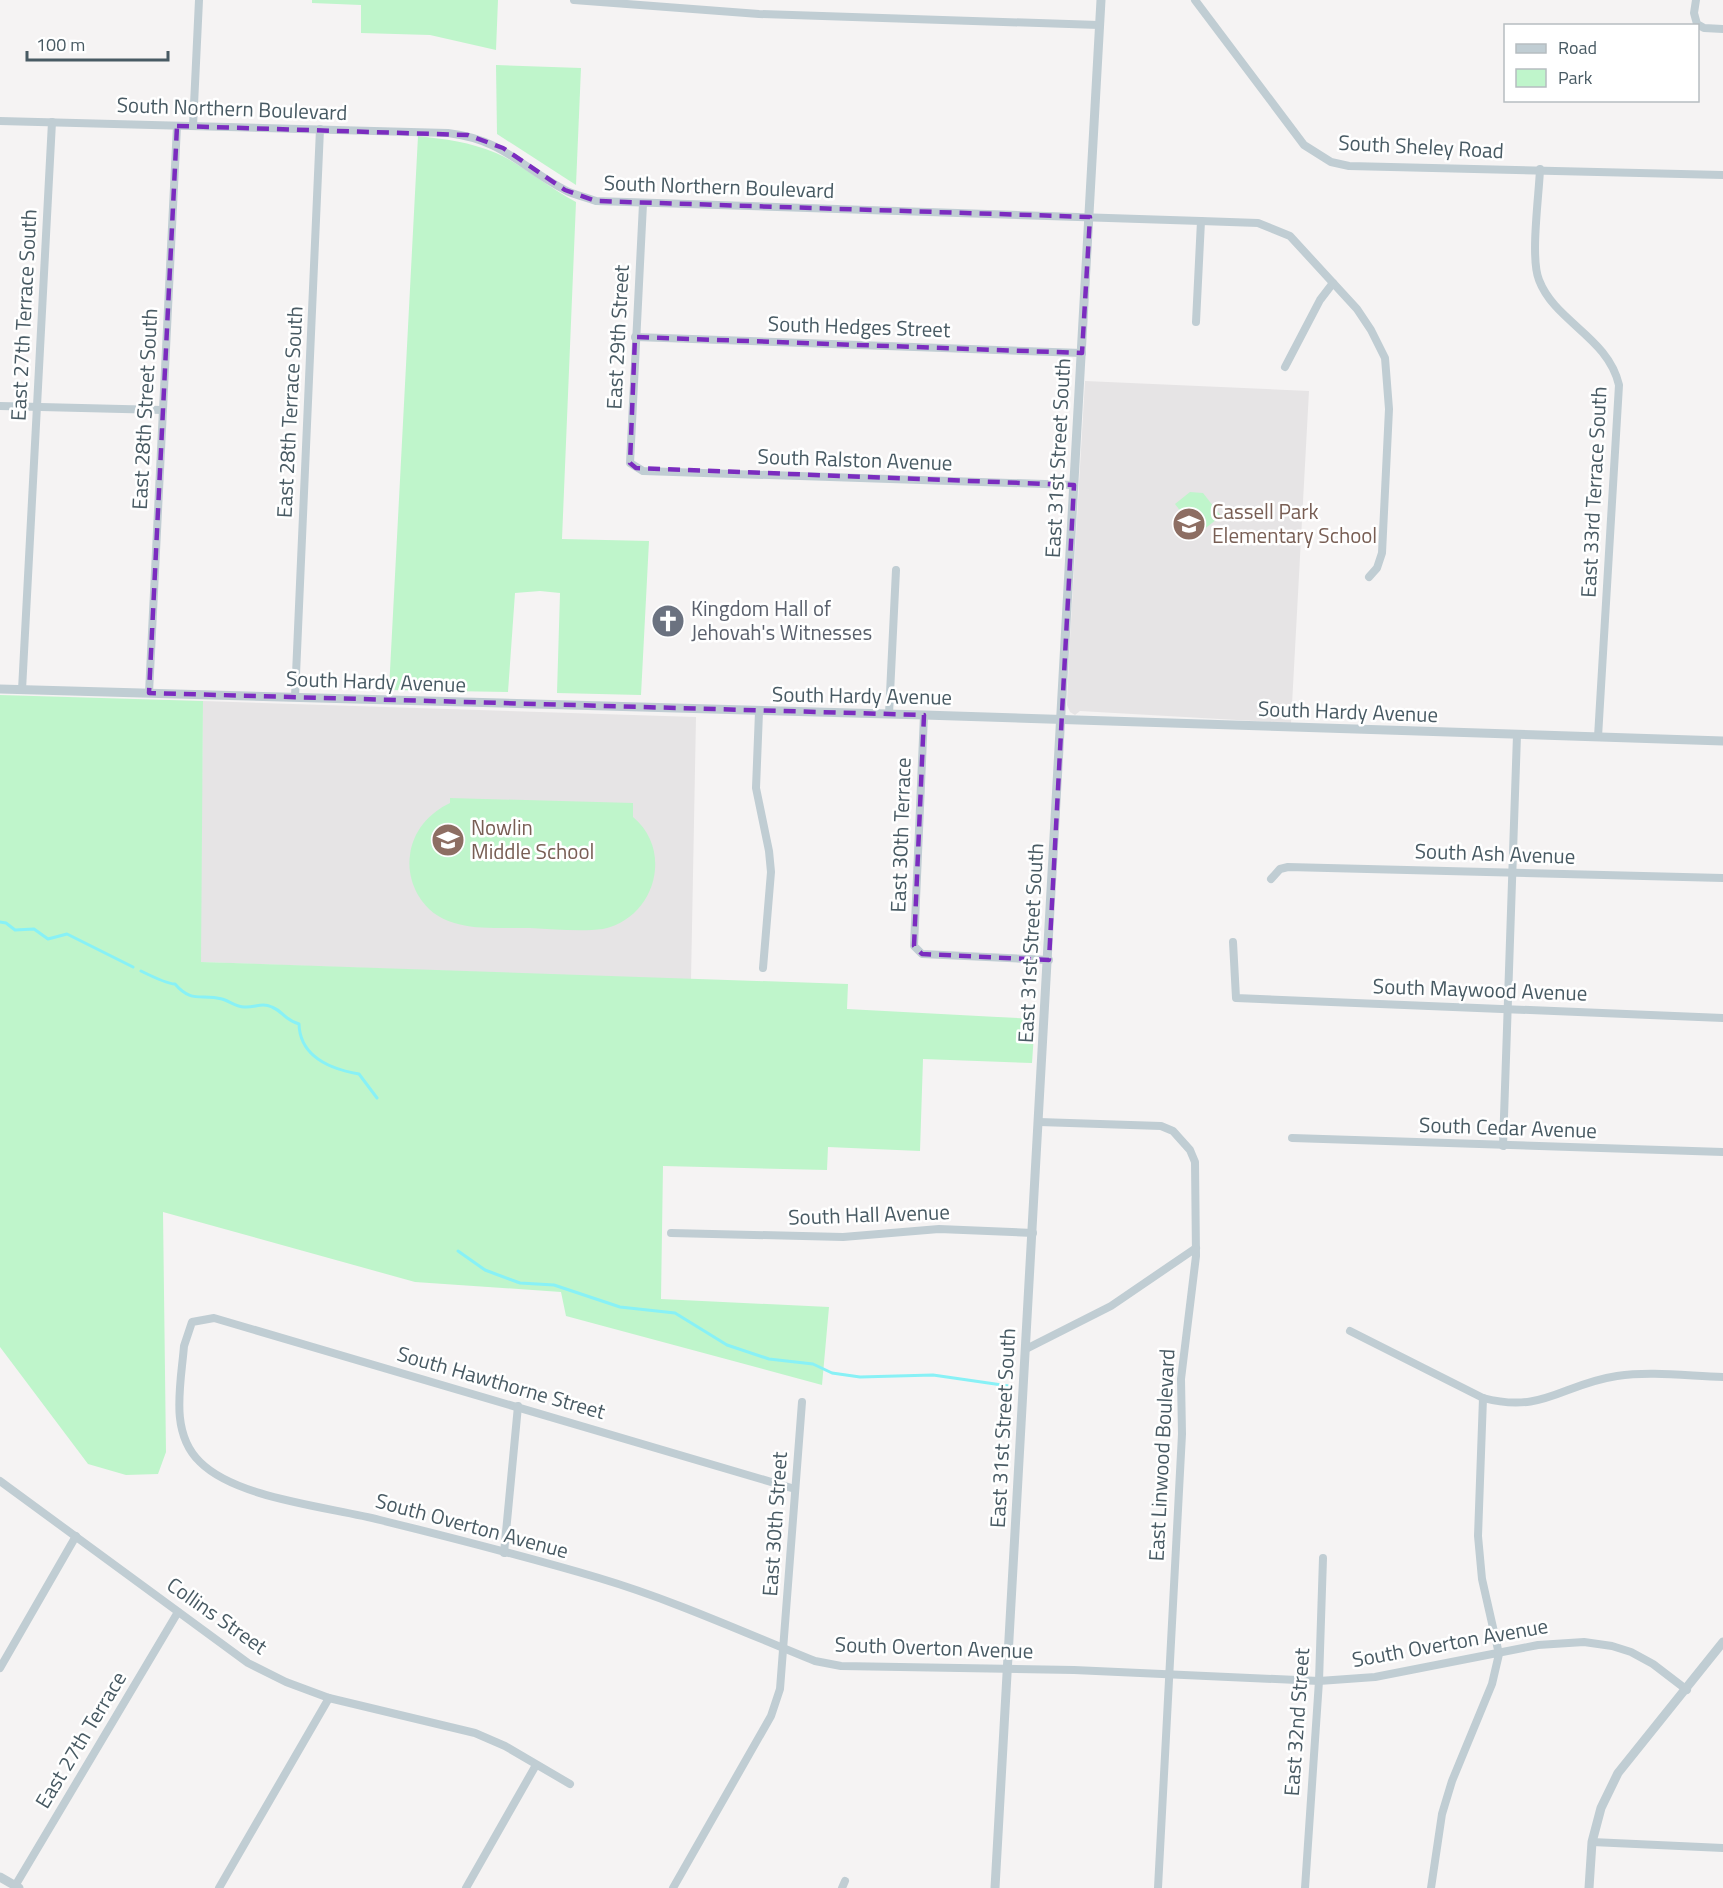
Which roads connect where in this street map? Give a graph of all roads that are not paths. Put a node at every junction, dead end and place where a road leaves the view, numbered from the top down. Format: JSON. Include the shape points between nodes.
{"nodes":[{"id":1,"x":199,"y":0,"type":"edge"},
{"id":2,"x":574,"y":0,"type":"edge"},
{"id":3,"x":1101,"y":0,"type":"edge"},
{"id":4,"x":1195,"y":0,"type":"edge"},
{"id":5,"x":1696,"y":0,"type":"edge"},
{"id":6,"x":1697,"y":24,"type":"edge"},
{"id":7,"x":1099,"y":25,"type":"junction"},
{"id":8,"x":1699,"y":26,"type":"edge"},
{"id":9,"x":1723,"y":29,"type":"edge"},
{"id":10,"x":0,"y":121,"type":"edge"},
{"id":11,"x":52,"y":122,"type":"junction"},
{"id":12,"x":177,"y":126,"type":"junction"},
{"id":13,"x":193,"y":126,"type":"junction"},
{"id":14,"x":320,"y":129,"type":"junction"},
{"id":15,"x":1540,"y":169,"type":"junction"},
{"id":16,"x":1723,"y":175,"type":"edge"},
{"id":17,"x":643,"y":204,"type":"junction"},
{"id":18,"x":1090,"y":217,"type":"junction"},
{"id":19,"x":1201,"y":221,"type":"junction"},
{"id":20,"x":1333,"y":283,"type":"junction"},
{"id":21,"x":1197,"y":322,"type":"dead end"},
{"id":22,"x":636,"y":337,"type":"junction"},
{"id":23,"x":1082,"y":353,"type":"junction"},
{"id":24,"x":1285,"y":367,"type":"dead end"},
{"id":25,"x":0,"y":405,"type":"edge"},
{"id":26,"x":37,"y":406,"type":"junction"},
{"id":27,"x":163,"y":410,"type":"junction"},
{"id":28,"x":636,"y":468,"type":"joint"},
{"id":29,"x":1074,"y":485,"type":"junction"},
{"id":30,"x":896,"y":570,"type":"dead end"},
{"id":31,"x":1369,"y":577,"type":"dead end"},
{"id":32,"x":0,"y":689,"type":"edge"},
{"id":33,"x":22,"y":690,"type":"junction"},
{"id":34,"x":149,"y":693,"type":"junction"},
{"id":35,"x":295,"y":697,"type":"junction"},
{"id":36,"x":759,"y":712,"type":"junction"},
{"id":37,"x":888,"y":714,"type":"junction"},
{"id":38,"x":924,"y":714,"type":"junction"},
{"id":39,"x":1061,"y":720,"type":"junction"},
{"id":40,"x":1517,"y":735,"type":"junction"},
{"id":41,"x":1598,"y":737,"type":"junction"},
{"id":42,"x":1723,"y":741,"type":"edge"},
{"id":43,"x":1512,"y":873,"type":"junction"},
{"id":44,"x":1723,"y":878,"type":"edge"},
{"id":45,"x":1271,"y":879,"type":"dead end"},
{"id":46,"x":1233,"y":942,"type":"dead end"},
{"id":47,"x":1049,"y":960,"type":"junction"},
{"id":48,"x":764,"y":968,"type":"dead end"},
{"id":49,"x":1507,"y":1008,"type":"junction"},
{"id":50,"x":1723,"y":1018,"type":"edge"},
{"id":51,"x":1039,"y":1122,"type":"junction"},
{"id":52,"x":1292,"y":1138,"type":"dead end"},
{"id":53,"x":1503,"y":1146,"type":"junction"},
{"id":54,"x":1723,"y":1152,"type":"edge"},
{"id":55,"x":671,"y":1233,"type":"dead end"},
{"id":56,"x":1033,"y":1233,"type":"junction"},
{"id":57,"x":1196,"y":1248,"type":"junction"},
{"id":58,"x":1350,"y":1331,"type":"dead end"},
{"id":59,"x":1026,"y":1349,"type":"junction"},
{"id":60,"x":1723,"y":1377,"type":"edge"},
{"id":61,"x":1483,"y":1398,"type":"junction"},
{"id":62,"x":802,"y":1402,"type":"dead end"},
{"id":63,"x":518,"y":1406,"type":"junction"},
{"id":64,"x":198,"y":1460,"type":"joint"},
{"id":65,"x":0,"y":1481,"type":"edge"},
{"id":66,"x":795,"y":1489,"type":"junction"},
{"id":67,"x":76,"y":1536,"type":"junction"},
{"id":68,"x":504,"y":1553,"type":"junction"},
{"id":69,"x":1323,"y":1558,"type":"dead end"},
{"id":70,"x":177,"y":1612,"type":"junction"},
{"id":71,"x":1723,"y":1642,"type":"edge"},
{"id":72,"x":785,"y":1649,"type":"junction"},
{"id":73,"x":1499,"y":1654,"type":"junction"},
{"id":74,"x":0,"y":1668,"type":"edge"},
{"id":75,"x":1008,"y":1669,"type":"junction"},
{"id":76,"x":1169,"y":1675,"type":"junction"},
{"id":77,"x":1319,"y":1681,"type":"junction"},
{"id":78,"x":1687,"y":1690,"type":"junction"},
{"id":79,"x":329,"y":1698,"type":"junction"},
{"id":80,"x":536,"y":1765,"type":"junction"},
{"id":81,"x":570,"y":1785,"type":"dead end"},
{"id":82,"x":1592,"y":1842,"type":"junction"},
{"id":83,"x":1723,"y":1848,"type":"edge"},
{"id":84,"x":0,"y":1877,"type":"edge"},
{"id":85,"x":17,"y":1887,"type":"edge"},
{"id":86,"x":219,"y":1888,"type":"edge"},
{"id":87,"x":466,"y":1888,"type":"edge"},
{"id":88,"x":673,"y":1888,"type":"edge"},
{"id":89,"x":995,"y":1888,"type":"edge"},
{"id":90,"x":1158,"y":1888,"type":"edge"},
{"id":91,"x":1305,"y":1888,"type":"edge"},
{"id":92,"x":1431,"y":1888,"type":"edge"},
{"id":93,"x":1589,"y":1888,"type":"edge"}],
"edges":[{"from":1,"to":13,"type":"street"},
{"from":2,"to":7,"type":"street","via":[[759,14]]},
{"from":3,"to":7,"type":"street","name":"East 31st Street South"},
{"from":4,"to":15,"type":"street","name":"South Sheley Road","via":[[1304,145],[1331,162],[1348,166]]},
{"from":5,"to":6,"type":"street"},
{"from":7,"to":18,"type":"street","name":"East 31st Street South"},
{"from":8,"to":9,"type":"street"},
{"from":10,"to":11,"type":"street","name":"South Northern Boulevard"},
{"from":11,"to":12,"type":"street","name":"South Northern Boulevard"},
{"from":11,"to":26,"type":"street","name":"East 27th Terrace South"},
{"from":12,"to":13,"type":"street","name":"South Northern Boulevard"},
{"from":12,"to":27,"type":"street","name":"East 28th Street South"},
{"from":13,"to":14,"type":"street","name":"South Northern Boulevard"},
{"from":14,"to":17,"type":"street","name":"South Northern Boulevard","via":[[468,135],[503,148],[565,190],[596,201]]},
{"from":14,"to":35,"type":"street","name":"East 28th Terrace South"},
{"from":15,"to":16,"type":"street","name":"South Sheley Road"},
{"from":15,"to":41,"type":"street","name":"East 33rd Terrace South","via":[[1538,279],[1547,295],[1608,356],[1619,385]]},
{"from":17,"to":18,"type":"street","name":"South Northern Boulevard"},
{"from":17,"to":22,"type":"street","name":"East 29th Street"},
{"from":18,"to":19,"type":"street","name":"South Northern Boulevard"},
{"from":18,"to":23,"type":"street","name":"East 31st Street South"},
{"from":19,"to":20,"type":"street","name":"South Northern Boulevard","via":[[1272,227],[1290,236]]},
{"from":19,"to":21,"type":"street"},
{"from":20,"to":24,"type":"street","via":[[1299,336]]},
{"from":20,"to":31,"type":"street","name":"South Northern Boulevard","via":[[1371,330],[1386,363],[1389,409],[1382,553]]},
{"from":22,"to":23,"type":"street","name":"South Hedges Street"},
{"from":22,"to":28,"type":"street","name":"East 29th Street","via":[[630,463]]},
{"from":23,"to":29,"type":"street","name":"East 31st Street South"},
{"from":25,"to":26,"type":"street"},
{"from":26,"to":27,"type":"street"},
{"from":26,"to":33,"type":"street","name":"East 27th Terrace South"},
{"from":27,"to":34,"type":"street","name":"East 28th Street South"},
{"from":28,"to":29,"type":"street","name":"South Ralston Avenue"},
{"from":29,"to":39,"type":"street","name":"East 31st Street South"},
{"from":30,"to":37,"type":"street"},
{"from":32,"to":33,"type":"street","name":"South Hardy Avenue"},
{"from":33,"to":34,"type":"street","name":"South Hardy Avenue"},
{"from":34,"to":35,"type":"street","name":"South Hardy Avenue"},
{"from":35,"to":36,"type":"street","name":"South Hardy Avenue"},
{"from":36,"to":37,"type":"street","name":"South Hardy Avenue"},
{"from":36,"to":48,"type":"street","via":[[756,788],[771,872]]},
{"from":37,"to":38,"type":"street","name":"South Hardy Avenue"},
{"from":38,"to":39,"type":"street","name":"South Hardy Avenue"},
{"from":38,"to":47,"type":"street","name":"East 30th Terrace","via":[[914,946],[922,954]]},
{"from":39,"to":40,"type":"street","name":"South Hardy Avenue"},
{"from":39,"to":47,"type":"street","name":"East 31st Street South"},
{"from":40,"to":41,"type":"street","name":"South Hardy Avenue"},
{"from":40,"to":43,"type":"street"},
{"from":41,"to":42,"type":"street","name":"South Hardy Avenue"},
{"from":43,"to":44,"type":"street","name":"South Ash Avenue"},
{"from":43,"to":45,"type":"street","name":"South Ash Avenue","via":[[1288,867]]},
{"from":43,"to":49,"type":"street"},
{"from":46,"to":49,"type":"street","name":"South Maywood Avenue","via":[[1236,998]]},
{"from":47,"to":51,"type":"street","name":"East 31st Street South"},
{"from":49,"to":50,"type":"street","name":"South Maywood Avenue"},
{"from":49,"to":53,"type":"street"},
{"from":51,"to":56,"type":"street","name":"East 31st Street South"},
{"from":51,"to":57,"type":"street","name":"East Linwood Boulevard","via":[[1148,1124],[1178,1135],[1195,1162]]},
{"from":52,"to":53,"type":"street","name":"South Cedar Avenue"},
{"from":53,"to":54,"type":"street","name":"South Cedar Avenue"},
{"from":55,"to":56,"type":"street","name":"South Hall Avenue","via":[[843,1237],[939,1228]]},
{"from":56,"to":59,"type":"street","name":"East 31st Street South"},
{"from":57,"to":59,"type":"street","via":[[1111,1306]]},
{"from":57,"to":76,"type":"street","name":"East Linwood Boulevard","via":[[1180,1379],[1182,1434]]},
{"from":58,"to":61,"type":"street"},
{"from":59,"to":75,"type":"street","name":"East 31st Street South"},
{"from":60,"to":61,"type":"street","via":[[1617,1376],[1518,1405]]},
{"from":61,"to":73,"type":"street","via":[[1478,1536],[1482,1579]]},
{"from":62,"to":66,"type":"street","name":"East 30th Street"},
{"from":63,"to":64,"type":"street","name":"South Hawthorne Street","via":[[214,1318],[195,1321],[184,1346],[180,1413],[185,1440]]},
{"from":63,"to":66,"type":"street","name":"South Hawthorne Street"},
{"from":63,"to":68,"type":"street"},
{"from":64,"to":68,"type":"street","name":"South Overton Avenue","via":[[211,1471],[268,1495]]},
{"from":65,"to":67,"type":"street","name":"Collins Street"},
{"from":66,"to":72,"type":"street","name":"East 30th Street"},
{"from":67,"to":70,"type":"street","name":"Collins Street"},
{"from":67,"to":74,"type":"street"},
{"from":68,"to":72,"type":"street","name":"South Overton Avenue","via":[[653,1596]]},
{"from":69,"to":77,"type":"street","name":"East 32nd Street"},
{"from":70,"to":79,"type":"street","name":"Collins Street","via":[[248,1663]]},
{"from":70,"to":85,"type":"street","name":"East 27th Terrace"},
{"from":71,"to":78,"type":"street"},
{"from":72,"to":75,"type":"street","name":"South Overton Avenue","via":[[841,1666]]},
{"from":72,"to":88,"type":"street","name":"East 30th Street","via":[[780,1689],[771,1716]]},
{"from":73,"to":77,"type":"street","name":"South Overton Avenue","via":[[1375,1677]]},
{"from":73,"to":78,"type":"street","name":"South Overton Avenue","via":[[1555,1643],[1612,1646],[1653,1664]]},
{"from":73,"to":92,"type":"street","via":[[1492,1684],[1442,1814]]},
{"from":75,"to":76,"type":"street","name":"South Overton Avenue"},
{"from":75,"to":89,"type":"street","name":"East 31st Street South"},
{"from":76,"to":77,"type":"street","name":"South Overton Avenue"},
{"from":76,"to":90,"type":"street","name":"East Linwood Boulevard"},
{"from":77,"to":91,"type":"street","name":"East 32nd Street"},
{"from":78,"to":82,"type":"street","via":[[1618,1773],[1601,1808]]},
{"from":79,"to":80,"type":"street","name":"Collins Street","via":[[475,1733]]},
{"from":79,"to":86,"type":"street"},
{"from":80,"to":81,"type":"street","name":"Collins Street"},
{"from":80,"to":87,"type":"street"},
{"from":82,"to":83,"type":"street"},
{"from":82,"to":93,"type":"street"},
{"from":84,"to":85,"type":"street"}]}
